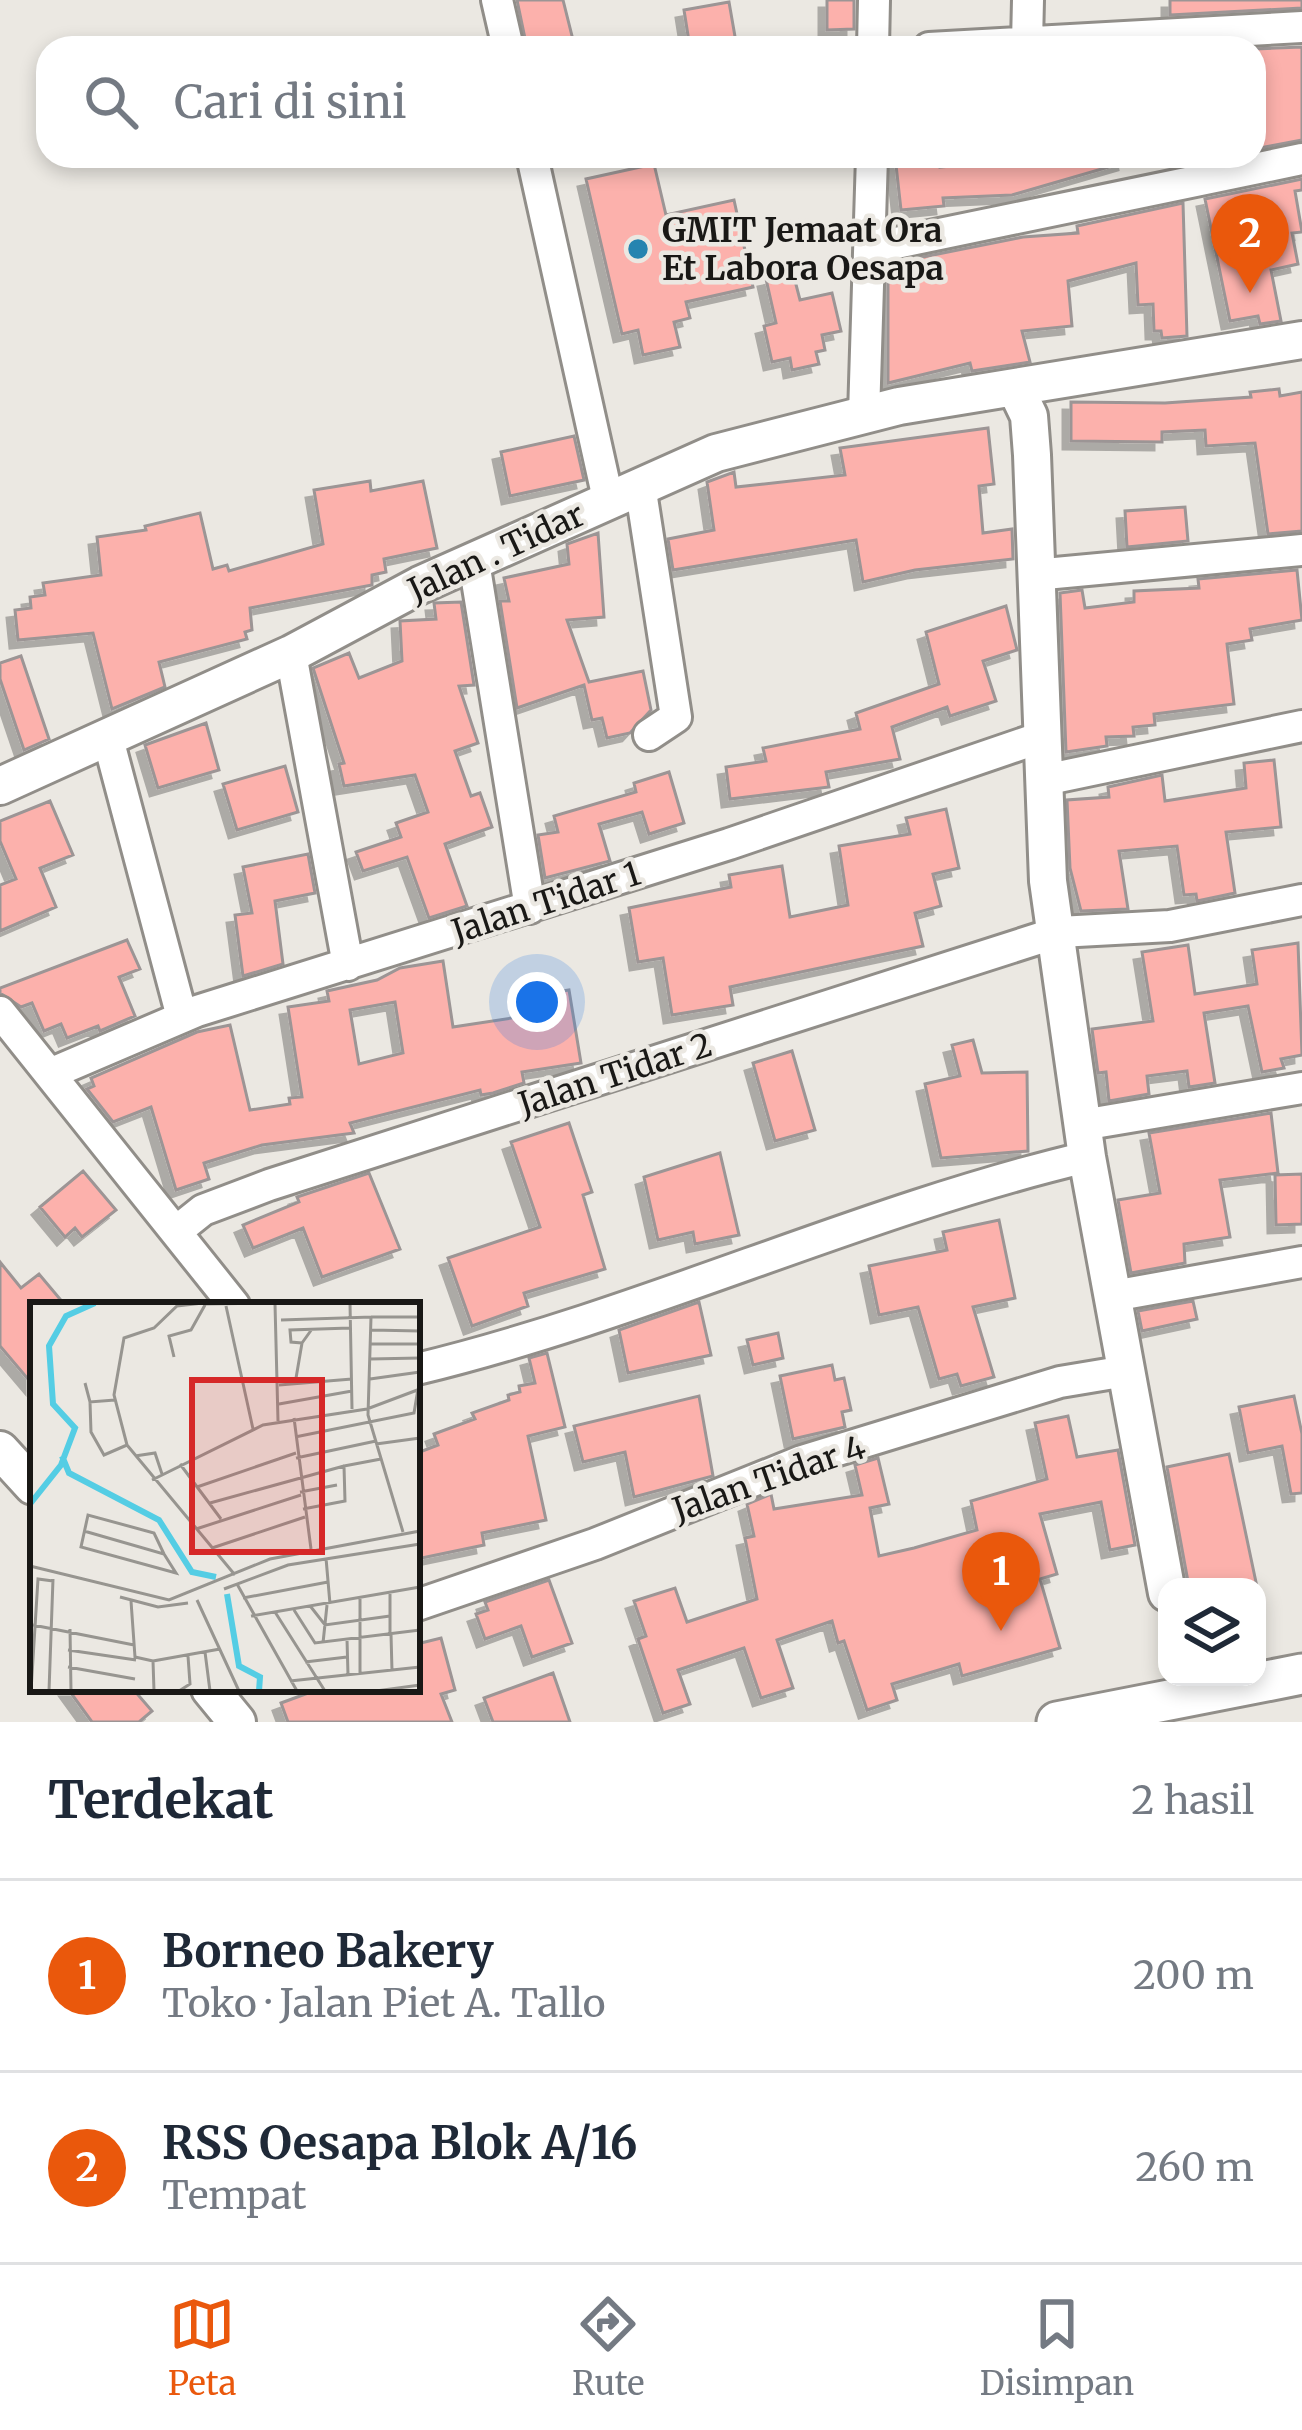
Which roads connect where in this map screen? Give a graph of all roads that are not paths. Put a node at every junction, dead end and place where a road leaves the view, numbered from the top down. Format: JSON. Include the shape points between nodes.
{"nodes":[{"id":1,"x":497,"y":0,"type":"edge"},
{"id":2,"x":874,"y":0,"type":"edge"},
{"id":3,"x":1028,"y":0,"type":"edge"},
{"id":4,"x":1302,"y":27,"type":"edge"},
{"id":5,"x":505,"y":36,"type":"edge"},
{"id":6,"x":873,"y":36,"type":"edge"},
{"id":7,"x":1027,"y":36,"type":"edge"},
{"id":8,"x":1147,"y":36,"type":"edge"},
{"id":9,"x":1302,"y":159,"type":"edge"},
{"id":10,"x":1266,"y":166,"type":"edge"},
{"id":11,"x":535,"y":168,"type":"edge"},
{"id":12,"x":872,"y":168,"type":"edge"},
{"id":13,"x":1259,"y":168,"type":"edge"},
{"id":14,"x":872,"y":248,"type":"junction"},
{"id":15,"x":1302,"y":340,"type":"edge"},
{"id":16,"x":1016,"y":389,"type":"junction"},
{"id":17,"x":864,"y":416,"type":"junction"},
{"id":18,"x":624,"y":492,"type":"junction"},
{"id":19,"x":1302,"y":550,"type":"edge"},
{"id":20,"x":474,"y":562,"type":"junction"},
{"id":21,"x":1034,"y":575,"type":"junction"},
{"id":22,"x":291,"y":654,"type":"junction"},
{"id":23,"x":1302,"y":726,"type":"edge"},
{"id":24,"x":107,"y":735,"type":"junction"},
{"id":25,"x":649,"y":735,"type":"dead end"},
{"id":26,"x":1042,"y":736,"type":"junction"},
{"id":27,"x":1044,"y":780,"type":"junction"},
{"id":28,"x":0,"y":786,"type":"edge"},
{"id":29,"x":1302,"y":900,"type":"edge"},
{"id":30,"x":530,"y":908,"type":"junction"},
{"id":31,"x":1059,"y":932,"type":"junction"},
{"id":32,"x":348,"y":965,"type":"junction"},
{"id":33,"x":0,"y":1012,"type":"edge"},
{"id":34,"x":182,"y":1017,"type":"junction"},
{"id":35,"x":52,"y":1073,"type":"junction"},
{"id":36,"x":1302,"y":1088,"type":"edge"},
{"id":37,"x":1084,"y":1141,"type":"junction"},
{"id":38,"x":178,"y":1230,"type":"junction"},
{"id":39,"x":1302,"y":1262,"type":"edge"},
{"id":40,"x":1113,"y":1296,"type":"junction"},
{"id":41,"x":232,"y":1302,"type":"edge"},
{"id":42,"x":420,"y":1368,"type":"edge"},
{"id":43,"x":1126,"y":1371,"type":"junction"},
{"id":44,"x":0,"y":1450,"type":"edge"},
{"id":45,"x":30,"y":1483,"type":"edge"},
{"id":46,"x":1164,"y":1578,"type":"edge"},
{"id":47,"x":420,"y":1604,"type":"edge"},
{"id":48,"x":1302,"y":1674,"type":"edge"},
{"id":49,"x":1266,"y":1678,"type":"edge"},
{"id":50,"x":1187,"y":1686,"type":"edge"},
{"id":51,"x":212,"y":1692,"type":"edge"},
{"id":52,"x":237,"y":1722,"type":"edge"},
{"id":53,"x":1057,"y":1722,"type":"edge"}],
"edges":[{"from":1,"to":5,"type":"street"},
{"from":2,"to":6,"type":"street"},
{"from":3,"to":7,"type":"street"},
{"from":4,"to":8,"type":"street"},
{"from":9,"to":10,"type":"street"},
{"from":11,"to":18,"type":"street"},
{"from":12,"to":14,"type":"street"},
{"from":13,"to":14,"type":"street"},
{"from":14,"to":17,"type":"street"},
{"from":15,"to":16,"type":"street","name":"Jalan . Tidar"},
{"from":16,"to":17,"type":"street","name":"Jalan . Tidar"},
{"from":16,"to":21,"type":"street","via":[[1029,416]]},
{"from":17,"to":18,"type":"street","name":"Jalan . Tidar","via":[[716,453]]},
{"from":18,"to":20,"type":"street","name":"Jalan . Tidar"},
{"from":18,"to":25,"type":"street","via":[[676,717]]},
{"from":19,"to":21,"type":"street"},
{"from":20,"to":22,"type":"street","name":"Jalan . Tidar"},
{"from":20,"to":30,"type":"street"},
{"from":21,"to":26,"type":"street"},
{"from":22,"to":24,"type":"street","name":"Jalan . Tidar"},
{"from":22,"to":32,"type":"street"},
{"from":23,"to":27,"type":"street"},
{"from":24,"to":28,"type":"street","name":"Jalan . Tidar"},
{"from":24,"to":34,"type":"street"},
{"from":26,"to":27,"type":"street"},
{"from":26,"to":30,"type":"street","name":"Jalan Tidar 1"},
{"from":27,"to":31,"type":"street"},
{"from":29,"to":31,"type":"street","name":"Jalan Tidar 2","via":[[1170,926]]},
{"from":30,"to":32,"type":"street","name":"Jalan Tidar 1"},
{"from":31,"to":37,"type":"street"},
{"from":31,"to":38,"type":"street","name":"Jalan Tidar 2","via":[[269,1185],[203,1210]]},
{"from":32,"to":34,"type":"street","name":"Jalan Tidar 1"},
{"from":33,"to":35,"type":"street"},
{"from":34,"to":35,"type":"street","name":"Jalan Tidar 1"},
{"from":35,"to":38,"type":"street"},
{"from":36,"to":37,"type":"street"},
{"from":37,"to":40,"type":"street"},
{"from":37,"to":42,"type":"street","via":[[784,1253]]},
{"from":38,"to":41,"type":"street"},
{"from":39,"to":40,"type":"street"},
{"from":40,"to":43,"type":"street"},
{"from":43,"to":46,"type":"street"},
{"from":43,"to":47,"type":"street","name":"Jalan Tidar 4","via":[[1060,1382],[802,1461]]},
{"from":44,"to":45,"type":"street"},
{"from":48,"to":49,"type":"main road"},
{"from":50,"to":53,"type":"main road"},
{"from":51,"to":52,"type":"street"}]}
